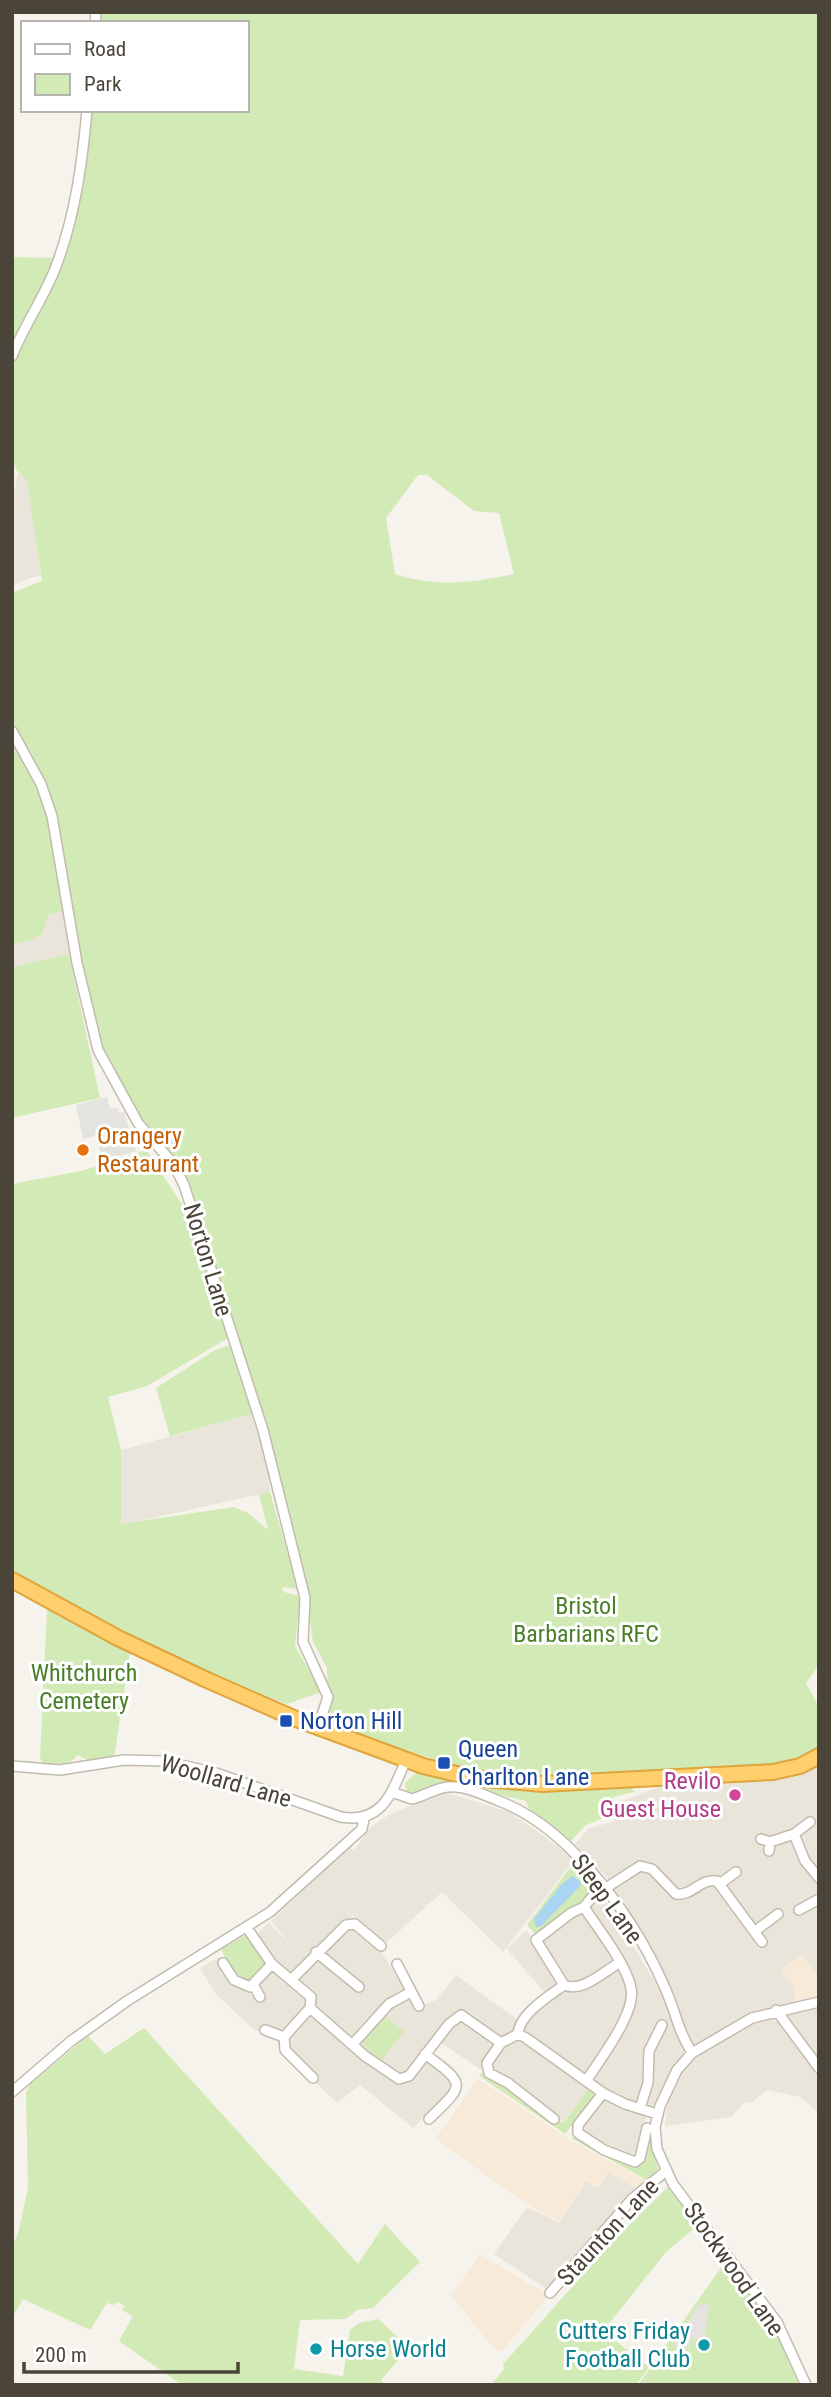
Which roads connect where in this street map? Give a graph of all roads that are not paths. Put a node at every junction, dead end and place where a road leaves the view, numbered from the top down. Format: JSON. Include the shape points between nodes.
{"nodes":[{"id":1,"x":87,"y":112,"type":"edge"},
{"id":2,"x":13,"y":354,"type":"edge"},
{"id":3,"x":12,"y":731,"type":"edge"},
{"id":4,"x":12,"y":1580,"type":"edge"},
{"id":5,"x":318,"y":1727,"type":"junction"},
{"id":6,"x":815,"y":1758,"type":"edge"},
{"id":7,"x":406,"y":1760,"type":"junction"},
{"id":8,"x":12,"y":1766,"type":"edge"},
{"id":9,"x":392,"y":1792,"type":"junction"},
{"id":10,"x":364,"y":1819,"type":"junction"},
{"id":11,"x":810,"y":1822,"type":"dead end"},
{"id":12,"x":794,"y":1834,"type":"junction"},
{"id":13,"x":767,"y":1844,"type":"dead end"},
{"id":14,"x":736,"y":1872,"type":"dead end"},
{"id":15,"x":819,"y":1878,"type":"edge"},
{"id":16,"x":721,"y":1883,"type":"junction"},
{"id":17,"x":606,"y":1889,"type":"junction"},
{"id":18,"x":816,"y":1900,"type":"edge"},
{"id":19,"x":584,"y":1907,"type":"junction"},
{"id":20,"x":799,"y":1910,"type":"dead end"},
{"id":21,"x":819,"y":1912,"type":"edge"},
{"id":22,"x":778,"y":1914,"type":"dead end"},
{"id":23,"x":247,"y":1928,"type":"junction"},
{"id":24,"x":755,"y":1931,"type":"junction"},
{"id":25,"x":762,"y":1941,"type":"dead end"},
{"id":26,"x":381,"y":1946,"type":"dead end"},
{"id":27,"x":316,"y":1952,"type":"junction"},
{"id":28,"x":223,"y":1963,"type":"dead end"},
{"id":29,"x":619,"y":1963,"type":"junction"},
{"id":30,"x":272,"y":1964,"type":"junction"},
{"id":31,"x":397,"y":1964,"type":"dead end"},
{"id":32,"x":291,"y":1980,"type":"junction"},
{"id":33,"x":564,"y":1985,"type":"junction"},
{"id":34,"x":254,"y":1986,"type":"junction"},
{"id":35,"x":359,"y":1987,"type":"dead end"},
{"id":36,"x":411,"y":1992,"type":"junction"},
{"id":37,"x":260,"y":1997,"type":"dead end"},
{"id":38,"x":819,"y":2002,"type":"edge"},
{"id":39,"x":419,"y":2006,"type":"dead end"},
{"id":40,"x":310,"y":2008,"type":"junction"},
{"id":41,"x":776,"y":2010,"type":"junction"},
{"id":42,"x":662,"y":2025,"type":"dead end"},
{"id":43,"x":265,"y":2030,"type":"dead end"},
{"id":44,"x":519,"y":2034,"type":"junction"},
{"id":45,"x":284,"y":2037,"type":"junction"},
{"id":46,"x":501,"y":2043,"type":"junction"},
{"id":47,"x":352,"y":2045,"type":"junction"},
{"id":48,"x":819,"y":2052,"type":"edge"},
{"id":49,"x":692,"y":2053,"type":"junction"},
{"id":50,"x":807,"y":2053,"type":"junction"},
{"id":51,"x":425,"y":2054,"type":"junction"},
{"id":52,"x":819,"y":2068,"type":"edge"},
{"id":53,"x":313,"y":2078,"type":"dead end"},
{"id":54,"x":587,"y":2080,"type":"junction"},
{"id":55,"x":12,"y":2092,"type":"edge"},
{"id":56,"x":603,"y":2093,"type":"junction"},
{"id":57,"x":640,"y":2108,"type":"junction"},
{"id":58,"x":657,"y":2114,"type":"junction"},
{"id":59,"x":429,"y":2119,"type":"dead end"},
{"id":60,"x":554,"y":2119,"type":"dead end"},
{"id":61,"x":647,"y":2128,"type":"dead end"},
{"id":62,"x":660,"y":2156,"type":"joint"},
{"id":63,"x":666,"y":2171,"type":"junction"},
{"id":64,"x":550,"y":2293,"type":"dead end"},
{"id":65,"x":806,"y":2385,"type":"edge"}],
"edges":[{"from":1,"to":2,"type":"street","via":[[71,217],[53,272]]},
{"from":3,"to":5,"type":"street","name":"Norton Lane","via":[[41,784],[52,816],[77,963],[98,1050],[138,1123],[174,1165],[184,1185],[260,1421],[305,1598],[303,1642],[328,1697]]},
{"from":4,"to":5,"type":"highway","via":[[164,1660]]},
{"from":5,"to":7,"type":"highway"},
{"from":6,"to":7,"type":"highway","via":[[791,1769],[763,1773],[551,1784],[474,1778]]},
{"from":7,"to":9,"type":"street"},
{"from":8,"to":10,"type":"street","name":"Woollard Lane","via":[[60,1770],[124,1760],[164,1761],[216,1773],[341,1817]]},
{"from":9,"to":10,"type":"street"},
{"from":9,"to":17,"type":"street","name":"Sleep Lane","via":[[412,1799],[439,1788],[459,1787],[515,1808],[577,1854]]},
{"from":10,"to":23,"type":"street","via":[[354,1837]]},
{"from":11,"to":12,"type":"street"},
{"from":12,"to":13,"type":"street"},
{"from":12,"to":15,"type":"street","via":[[805,1861]]},
{"from":14,"to":16,"type":"street"},
{"from":16,"to":17,"type":"street","via":[[705,1881],[676,1894],[652,1869],[640,1866]]},
{"from":16,"to":24,"type":"street"},
{"from":17,"to":19,"type":"street"},
{"from":17,"to":49,"type":"street","name":"Sleep Lane","via":[[646,1953]]},
{"from":18,"to":20,"type":"street"},
{"from":18,"to":21,"type":"street"},
{"from":19,"to":29,"type":"street"},
{"from":19,"to":33,"type":"street","via":[[533,1937]]},
{"from":22,"to":24,"type":"street"},
{"from":23,"to":30,"type":"street"},
{"from":23,"to":55,"type":"street","via":[[127,2001]]},
{"from":24,"to":25,"type":"street"},
{"from":26,"to":27,"type":"street","via":[[350,1924]]},
{"from":27,"to":32,"type":"street"},
{"from":27,"to":35,"type":"street"},
{"from":28,"to":34,"type":"street","via":[[234,1980]]},
{"from":29,"to":33,"type":"street","via":[[576,1989]]},
{"from":29,"to":54,"type":"street","via":[[632,1988],[630,2007]]},
{"from":30,"to":32,"type":"street"},
{"from":30,"to":34,"type":"street"},
{"from":31,"to":36,"type":"street"},
{"from":32,"to":40,"type":"street","via":[[311,1997]]},
{"from":33,"to":44,"type":"street","via":[[521,2023]]},
{"from":34,"to":37,"type":"street"},
{"from":36,"to":39,"type":"street"},
{"from":36,"to":47,"type":"street","via":[[389,2004]]},
{"from":38,"to":41,"type":"street","name":"Staunton Lane"},
{"from":40,"to":45,"type":"street"},
{"from":40,"to":47,"type":"street"},
{"from":41,"to":49,"type":"street","name":"Staunton Lane","via":[[752,2018]]},
{"from":41,"to":50,"type":"street"},
{"from":42,"to":57,"type":"street","via":[[649,2051],[648,2083]]},
{"from":43,"to":45,"type":"street"},
{"from":44,"to":46,"type":"street"},
{"from":44,"to":54,"type":"street"},
{"from":45,"to":53,"type":"street","via":[[285,2050]]},
{"from":46,"to":51,"type":"street","via":[[458,2015]]},
{"from":46,"to":60,"type":"street","via":[[487,2063],[489,2073]]},
{"from":47,"to":51,"type":"street","via":[[402,2080]]},
{"from":48,"to":50,"type":"street"},
{"from":49,"to":58,"type":"street","name":"Staunton Lane","via":[[681,2062]]},
{"from":50,"to":52,"type":"street"},
{"from":51,"to":59,"type":"street","via":[[454,2076],[458,2085],[456,2093]]},
{"from":54,"to":56,"type":"street"},
{"from":56,"to":57,"type":"street"},
{"from":56,"to":61,"type":"street","via":[[578,2125],[582,2136],[635,2162]]},
{"from":57,"to":58,"type":"street"},
{"from":58,"to":62,"type":"street","name":"Staunton Lane"},
{"from":62,"to":63,"type":"street","name":"Stockwood Lane"},
{"from":63,"to":64,"type":"street","name":"Staunton Lane","via":[[632,2199]]},
{"from":63,"to":65,"type":"street","name":"Stockwood Lane","via":[[777,2322]]}]}
